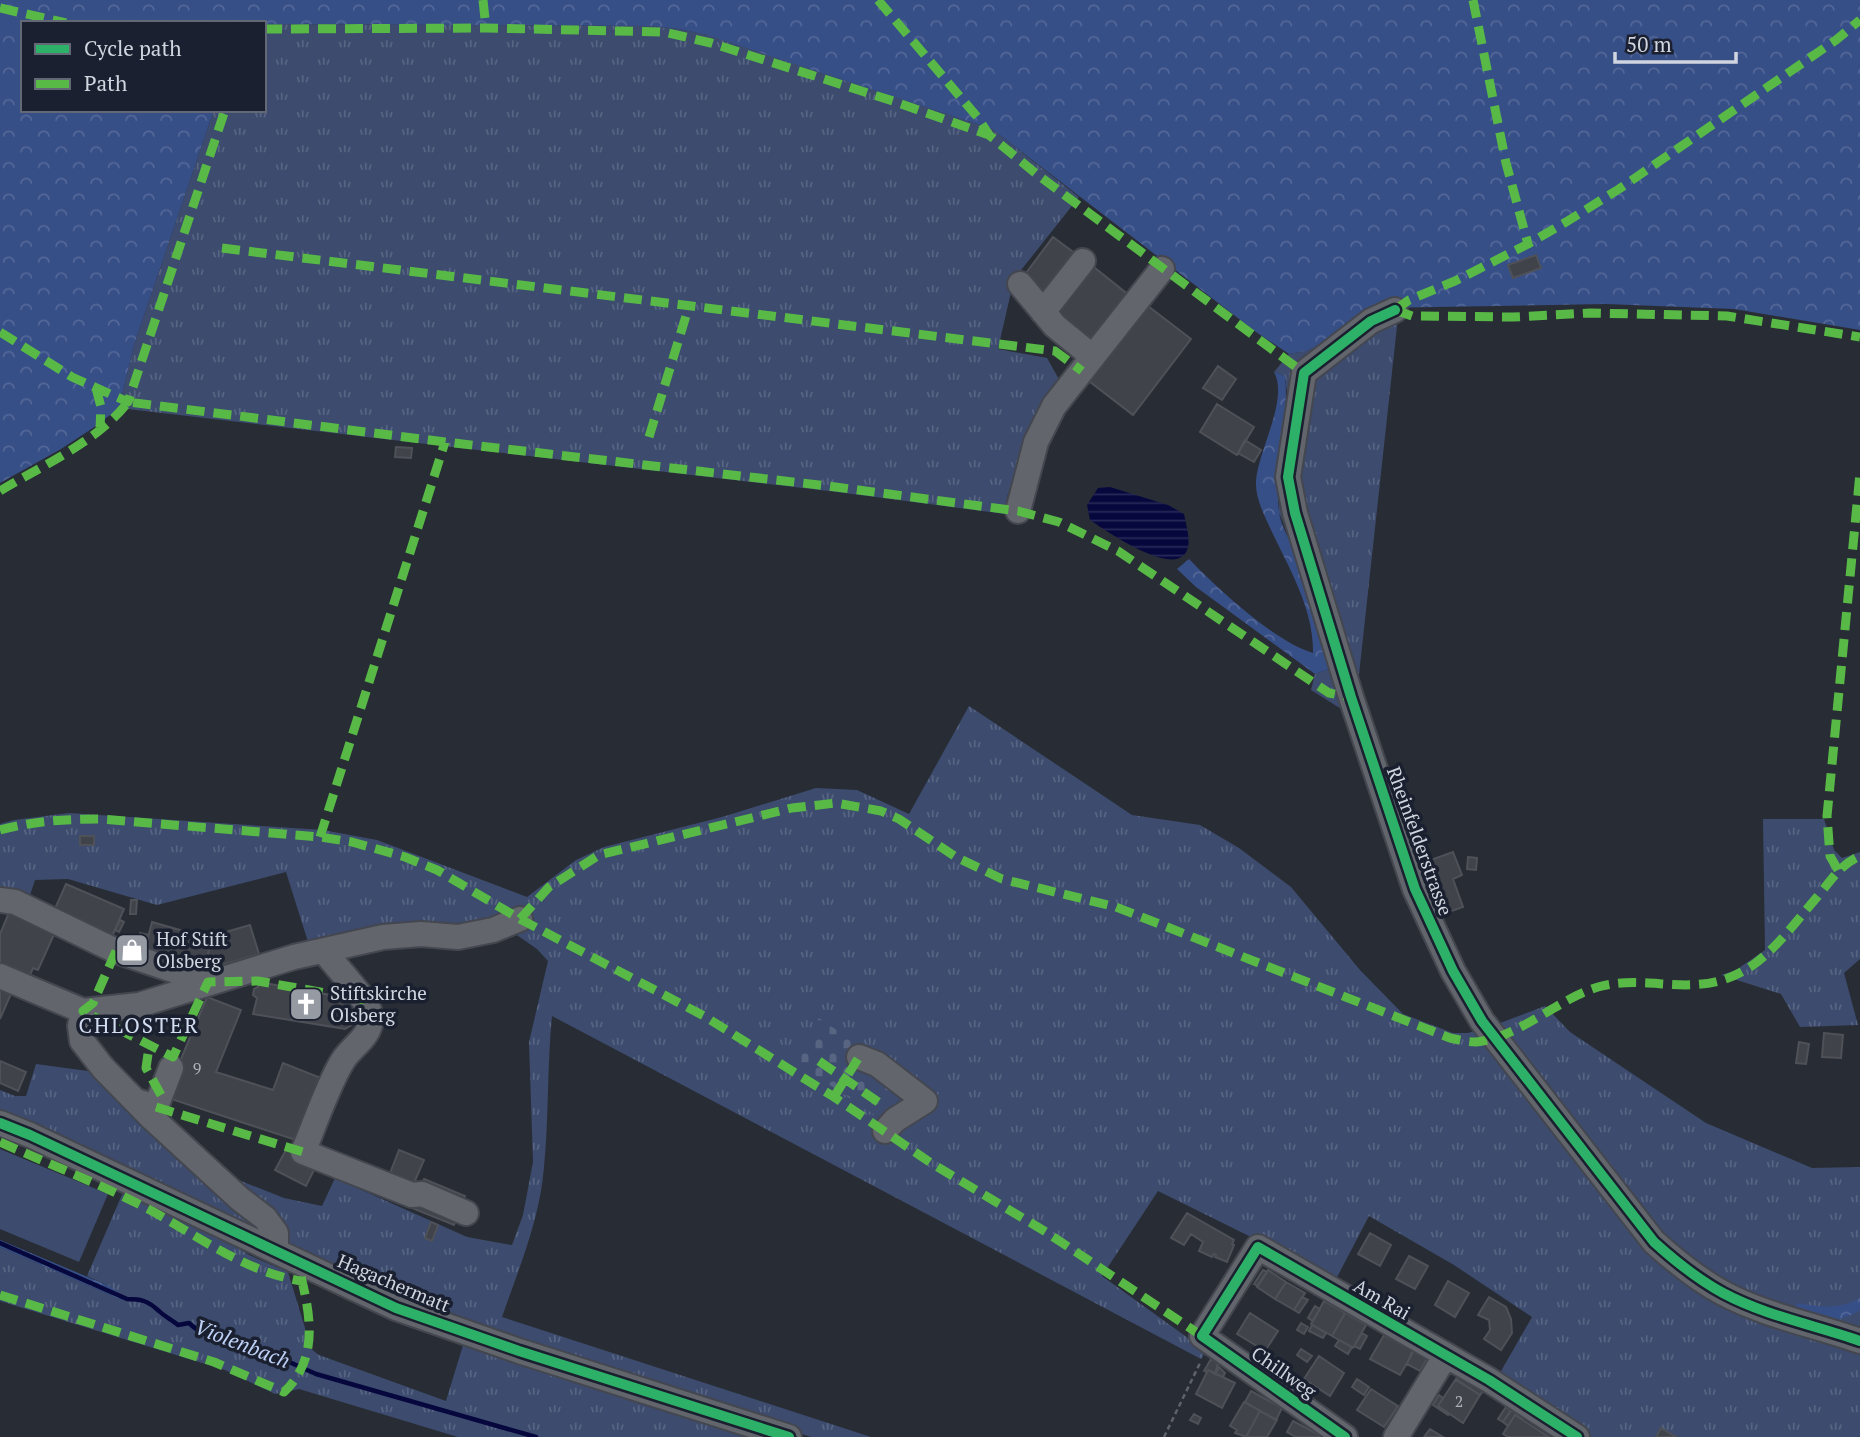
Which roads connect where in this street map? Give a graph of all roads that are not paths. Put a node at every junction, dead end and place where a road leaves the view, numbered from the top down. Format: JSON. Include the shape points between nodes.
{"nodes":[{"id":1,"x":1083,"y":261,"type":"dead end"},
{"id":2,"x":1162,"y":269,"type":"dead end"},
{"id":3,"x":1020,"y":284,"type":"dead end"},
{"id":4,"x":1395,"y":310,"type":"dead end"},
{"id":5,"x":1044,"y":312,"type":"junction"},
{"id":6,"x":1093,"y":357,"type":"junction"},
{"id":7,"x":1018,"y":511,"type":"dead end"},
{"id":8,"x":0,"y":900,"type":"edge"},
{"id":9,"x":520,"y":919,"type":"dead end"},
{"id":10,"x":324,"y":951,"type":"junction"},
{"id":11,"x":0,"y":976,"type":"edge"},
{"id":12,"x":208,"y":982,"type":"junction"},
{"id":13,"x":83,"y":1012,"type":"junction"},
{"id":14,"x":859,"y":1057,"type":"dead end"},
{"id":15,"x":171,"y":1068,"type":"dead end"},
{"id":16,"x":136,"y":1101,"type":"junction"},
{"id":17,"x":0,"y":1123,"type":"edge"},
{"id":18,"x":886,"y":1132,"type":"dead end"},
{"id":19,"x":466,"y":1213,"type":"dead end"},
{"id":20,"x":276,"y":1250,"type":"junction"},
{"id":21,"x":1208,"y":1340,"type":"joint"},
{"id":22,"x":1860,"y":1341,"type":"edge"},
{"id":23,"x":1446,"y":1356,"type":"junction"},
{"id":24,"x":789,"y":1437,"type":"edge"},
{"id":25,"x":1345,"y":1437,"type":"edge"},
{"id":26,"x":1396,"y":1437,"type":"edge"},
{"id":27,"x":1577,"y":1437,"type":"edge"}],
"edges":[{"from":1,"to":5,"type":"street"},
{"from":2,"to":6,"type":"street"},
{"from":3,"to":5,"type":"street"},
{"from":4,"to":22,"type":"street","name":"Rheinfelderstrasse","via":[[1371,321],[1304,373],[1288,477],[1350,697],[1415,889],[1482,1021],[1654,1242],[1724,1293],[1778,1316]]},
{"from":5,"to":6,"type":"street"},
{"from":6,"to":7,"type":"street","via":[[1054,406],[1036,442]]},
{"from":8,"to":12,"type":"street","via":[[15,902],[116,951]]},
{"from":9,"to":10,"type":"street","via":[[458,937],[383,937]]},
{"from":10,"to":12,"type":"street"},
{"from":10,"to":19,"type":"street","via":[[365,1000],[371,1016],[362,1041],[342,1060],[303,1152]]},
{"from":11,"to":13,"type":"street"},
{"from":12,"to":13,"type":"street","via":[[139,1005]]},
{"from":13,"to":16,"type":"street","via":[[82,1041]]},
{"from":14,"to":18,"type":"street","via":[[877,1064],[925,1101],[895,1120]]},
{"from":15,"to":16,"type":"street","via":[[156,1107]]},
{"from":16,"to":20,"type":"street","via":[[265,1218],[276,1233]]},
{"from":17,"to":20,"type":"street","name":"Hagachermatt"},
{"from":20,"to":24,"type":"street","name":"Hagachermatt","via":[[396,1308]]},
{"from":21,"to":23,"type":"street","name":"Am Rai","via":[[1258,1247]]},
{"from":21,"to":25,"type":"street","name":"Chillweg"},
{"from":23,"to":26,"type":"street"},
{"from":23,"to":27,"type":"street","name":"Am Rai"}]}
